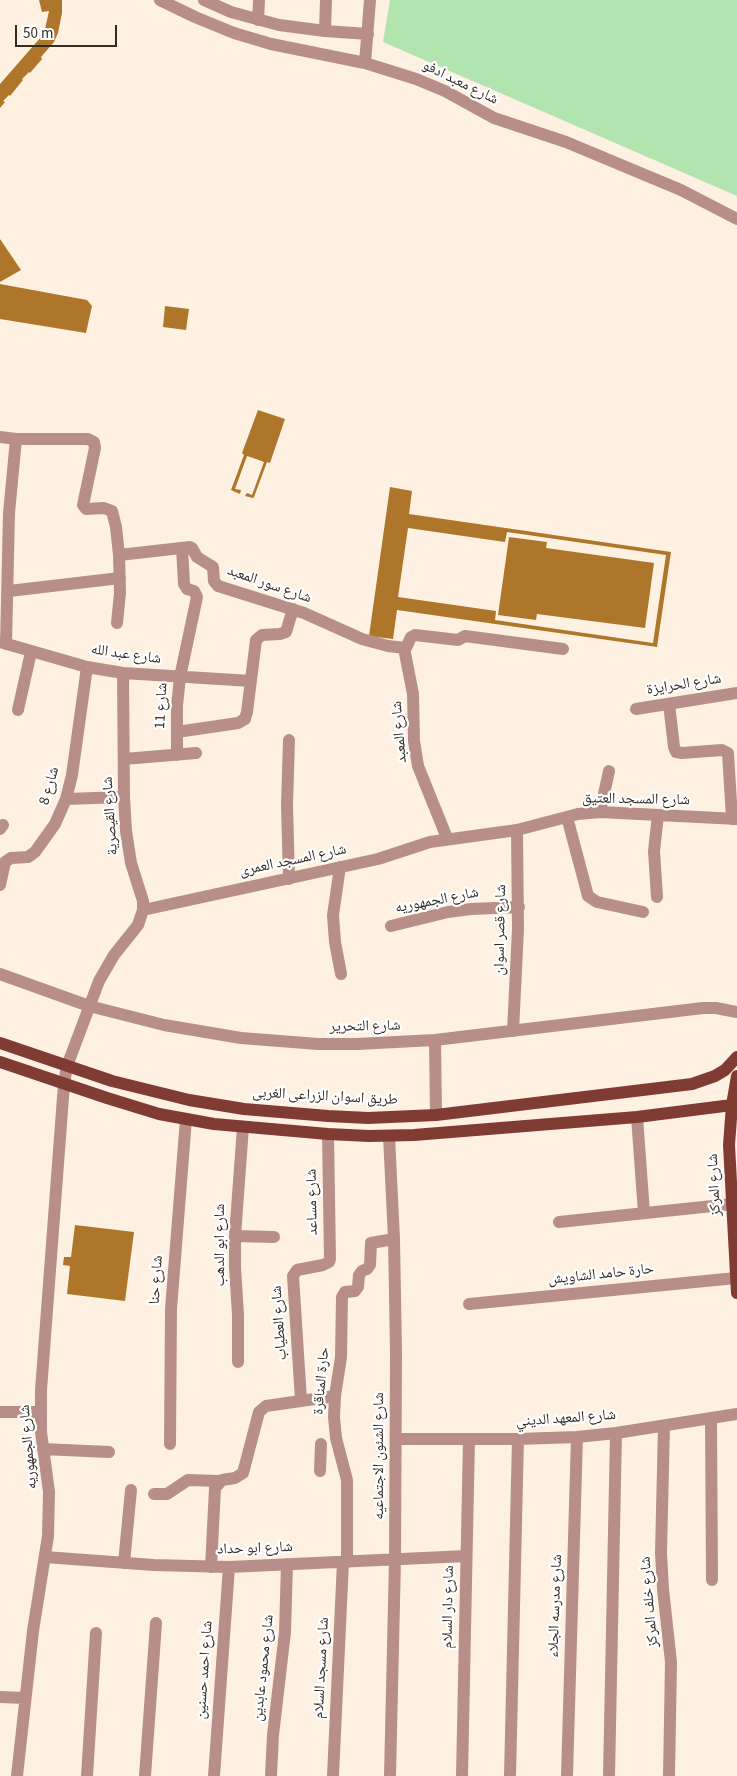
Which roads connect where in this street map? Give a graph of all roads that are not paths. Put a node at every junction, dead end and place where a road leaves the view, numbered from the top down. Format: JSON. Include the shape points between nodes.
{"nodes":[{"id":1,"x":160,"y":0,"type":"edge"},
{"id":2,"x":204,"y":0,"type":"edge"},
{"id":3,"x":259,"y":0,"type":"edge"},
{"id":4,"x":326,"y":0,"type":"edge"},
{"id":5,"x":370,"y":0,"type":"edge"},
{"id":6,"x":258,"y":20,"type":"junction"},
{"id":7,"x":324,"y":31,"type":"junction"},
{"id":8,"x":368,"y":34,"type":"junction"},
{"id":9,"x":365,"y":63,"type":"junction"},
{"id":10,"x":737,"y":219,"type":"edge"},
{"id":11,"x":0,"y":437,"type":"edge"},
{"id":12,"x":16,"y":439,"type":"junction"},
{"id":13,"x":182,"y":548,"type":"junction"},
{"id":14,"x":119,"y":555,"type":"junction"},
{"id":15,"x":120,"y":578,"type":"junction"},
{"id":16,"x":9,"y":591,"type":"junction"},
{"id":17,"x":293,"y":609,"type":"junction"},
{"id":18,"x":117,"y":623,"type":"dead end"},
{"id":19,"x":3,"y":643,"type":"edge"},
{"id":20,"x":404,"y":648,"type":"junction"},
{"id":21,"x":563,"y":649,"type":"dead end"},
{"id":22,"x":31,"y":652,"type":"junction"},
{"id":23,"x":87,"y":667,"type":"junction"},
{"id":24,"x":123,"y":673,"type":"junction"},
{"id":25,"x":180,"y":677,"type":"junction"},
{"id":26,"x":251,"y":681,"type":"junction"},
{"id":27,"x":737,"y":693,"type":"edge"},
{"id":28,"x":669,"y":704,"type":"junction"},
{"id":29,"x":636,"y":709,"type":"dead end"},
{"id":30,"x":18,"y":710,"type":"dead end"},
{"id":31,"x":177,"y":732,"type":"junction"},
{"id":32,"x":289,"y":740,"type":"dead end"},
{"id":33,"x":196,"y":753,"type":"dead end"},
{"id":34,"x":177,"y":755,"type":"junction"},
{"id":35,"x":124,"y":760,"type":"junction"},
{"id":36,"x":609,"y":771,"type":"dead end"},
{"id":37,"x":124,"y":797,"type":"junction"},
{"id":38,"x":66,"y":799,"type":"junction"},
{"id":39,"x":600,"y":812,"type":"junction"},
{"id":40,"x":658,"y":815,"type":"junction"},
{"id":41,"x":567,"y":817,"type":"junction"},
{"id":42,"x":735,"y":819,"type":"edge"},
{"id":43,"x":517,"y":830,"type":"junction"},
{"id":44,"x":447,"y":838,"type":"junction"},
{"id":45,"x":340,"y":868,"type":"junction"},
{"id":46,"x":289,"y":879,"type":"junction"},
{"id":47,"x":0,"y":885,"type":"edge"},
{"id":48,"x":657,"y":897,"type":"dead end"},
{"id":49,"x":519,"y":906,"type":"junction"},
{"id":50,"x":143,"y":910,"type":"junction"},
{"id":51,"x":643,"y":912,"type":"dead end"},
{"id":52,"x":391,"y":926,"type":"dead end"},
{"id":53,"x":0,"y":974,"type":"edge"},
{"id":54,"x":341,"y":974,"type":"dead end"},
{"id":55,"x":88,"y":1006,"type":"junction"},
{"id":56,"x":737,"y":1012,"type":"edge"},
{"id":57,"x":513,"y":1031,"type":"junction"},
{"id":58,"x":435,"y":1040,"type":"junction"},
{"id":59,"x":0,"y":1042,"type":"edge"},
{"id":60,"x":737,"y":1057,"type":"edge"},
{"id":61,"x":0,"y":1062,"type":"edge"},
{"id":62,"x":67,"y":1066,"type":"junction"},
{"id":63,"x":737,"y":1076,"type":"edge"},
{"id":64,"x":64,"y":1084,"type":"junction"},
{"id":65,"x":734,"y":1104,"type":"edge"},
{"id":66,"x":216,"y":1105,"type":"junction"},
{"id":67,"x":436,"y":1115,"type":"junction"},
{"id":68,"x":637,"y":1117,"type":"junction"},
{"id":69,"x":186,"y":1119,"type":"junction"},
{"id":70,"x":214,"y":1124,"type":"junction"},
{"id":71,"x":243,"y":1127,"type":"junction"},
{"id":72,"x":328,"y":1134,"type":"junction"},
{"id":73,"x":389,"y":1136,"type":"junction"},
{"id":74,"x":732,"y":1204,"type":"junction"},
{"id":75,"x":644,"y":1214,"type":"junction"},
{"id":76,"x":559,"y":1222,"type":"dead end"},
{"id":77,"x":235,"y":1236,"type":"junction"},
{"id":78,"x":274,"y":1237,"type":"dead end"},
{"id":79,"x":394,"y":1239,"type":"junction"},
{"id":80,"x":323,"y":1265,"type":"joint"},
{"id":81,"x":736,"y":1278,"type":"edge"},
{"id":82,"x":737,"y":1293,"type":"edge"},
{"id":83,"x":469,"y":1304,"type":"dead end"},
{"id":84,"x":238,"y":1362,"type":"dead end"},
{"id":85,"x":335,"y":1396,"type":"junction"},
{"id":86,"x":301,"y":1400,"type":"junction"},
{"id":87,"x":0,"y":1412,"type":"edge"},
{"id":88,"x":40,"y":1412,"type":"junction"},
{"id":89,"x":737,"y":1414,"type":"edge"},
{"id":90,"x":711,"y":1419,"type":"junction"},
{"id":91,"x":664,"y":1426,"type":"junction"},
{"id":92,"x":616,"y":1433,"type":"junction"},
{"id":93,"x":577,"y":1437,"type":"junction"},
{"id":94,"x":396,"y":1439,"type":"junction"},
{"id":95,"x":469,"y":1439,"type":"junction"},
{"id":96,"x":518,"y":1439,"type":"junction"},
{"id":97,"x":170,"y":1444,"type":"dead end"},
{"id":98,"x":339,"y":1448,"type":"junction"},
{"id":99,"x":43,"y":1449,"type":"junction"},
{"id":100,"x":109,"y":1452,"type":"dead end"},
{"id":101,"x":320,"y":1471,"type":"dead end"},
{"id":102,"x":219,"y":1481,"type":"junction"},
{"id":103,"x":131,"y":1490,"type":"dead end"},
{"id":104,"x":154,"y":1494,"type":"dead end"},
{"id":105,"x":466,"y":1556,"type":"junction"},
{"id":106,"x":46,"y":1557,"type":"junction"},
{"id":107,"x":395,"y":1560,"type":"junction"},
{"id":108,"x":345,"y":1562,"type":"junction"},
{"id":109,"x":124,"y":1563,"type":"junction"},
{"id":110,"x":287,"y":1564,"type":"junction"},
{"id":111,"x":211,"y":1567,"type":"junction"},
{"id":112,"x":229,"y":1567,"type":"junction"},
{"id":113,"x":712,"y":1580,"type":"dead end"},
{"id":114,"x":156,"y":1623,"type":"dead end"},
{"id":115,"x":96,"y":1633,"type":"dead end"},
{"id":116,"x":0,"y":1697,"type":"edge"},
{"id":117,"x":25,"y":1698,"type":"junction"},
{"id":118,"x":17,"y":1776,"type":"edge"},
{"id":119,"x":86,"y":1776,"type":"edge"},
{"id":120,"x":146,"y":1776,"type":"edge"},
{"id":121,"x":214,"y":1776,"type":"edge"},
{"id":122,"x":271,"y":1776,"type":"edge"},
{"id":123,"x":333,"y":1776,"type":"edge"},
{"id":124,"x":390,"y":1776,"type":"edge"},
{"id":125,"x":462,"y":1776,"type":"edge"},
{"id":126,"x":510,"y":1776,"type":"edge"},
{"id":127,"x":567,"y":1776,"type":"edge"},
{"id":128,"x":609,"y":1776,"type":"edge"},
{"id":129,"x":669,"y":1776,"type":"edge"}],
"edges":[{"from":1,"to":9,"type":"street","name":"شارع معبد ادفو","via":[[262,42]]},
{"from":2,"to":6,"type":"street"},
{"from":3,"to":6,"type":"street"},
{"from":4,"to":7,"type":"street"},
{"from":5,"to":8,"type":"street"},
{"from":6,"to":7,"type":"street"},
{"from":7,"to":8,"type":"street"},
{"from":8,"to":9,"type":"street"},
{"from":9,"to":10,"type":"street","name":"شارع معبد ادفو","via":[[430,84],[494,118],[566,142],[681,190]]},
{"from":11,"to":12,"type":"street"},
{"from":12,"to":14,"type":"street","via":[[88,439],[94,442],[83,505],[86,509],[112,510]]},
{"from":12,"to":16,"type":"street","via":[[9,513]]},
{"from":13,"to":14,"type":"street"},
{"from":13,"to":17,"type":"street","name":"شارع سور المعبد","via":[[192,548],[198,557],[213,567],[214,581],[218,586]]},
{"from":13,"to":25,"type":"street","name":"شارع 11","via":[[184,584],[197,597]]},
{"from":14,"to":15,"type":"street"},
{"from":15,"to":16,"type":"street"},
{"from":15,"to":18,"type":"street"},
{"from":16,"to":19,"type":"street"},
{"from":17,"to":20,"type":"street","name":"شارع سور المعبد","via":[[362,639]]},
{"from":17,"to":26,"type":"street","via":[[286,632],[262,634],[257,638]]},
{"from":19,"to":22,"type":"street","name":"شارع عبد الله"},
{"from":20,"to":21,"type":"street","via":[[415,634],[458,640],[465,636]]},
{"from":20,"to":44,"type":"street","name":"شارع المعبد","via":[[413,694],[417,760]]},
{"from":22,"to":23,"type":"street","name":"شارع عبد الله"},
{"from":22,"to":30,"type":"street"},
{"from":23,"to":24,"type":"street","name":"شارع عبد الله"},
{"from":23,"to":38,"type":"street","name":"شارع 8"},
{"from":24,"to":25,"type":"street","name":"شارع عبد الله"},
{"from":24,"to":35,"type":"street","name":"شارع القيصرية"},
{"from":25,"to":26,"type":"street","name":"شارع عبد الله"},
{"from":25,"to":31,"type":"street","name":"شارع 11"},
{"from":26,"to":31,"type":"street","via":[[247,712],[242,722]]},
{"from":27,"to":28,"type":"street","name":"شارع الحرايزة"},
{"from":28,"to":29,"type":"street","name":"شارع الحرايزة"},
{"from":28,"to":42,"type":"street","via":[[676,752],[722,750],[728,753]]},
{"from":31,"to":34,"type":"street","name":"شارع 11"},
{"from":32,"to":46,"type":"street"},
{"from":33,"to":34,"type":"street"},
{"from":34,"to":35,"type":"street"},
{"from":35,"to":37,"type":"street","name":"شارع القيصرية"},
{"from":36,"to":39,"type":"street"},
{"from":37,"to":38,"type":"street"},
{"from":37,"to":50,"type":"street","name":"شارع القيصرية","via":[[128,849]]},
{"from":38,"to":47,"type":"street","name":"شارع 8","via":[[55,824],[35,852],[28,857],[11,858],[5,862]]},
{"from":39,"to":40,"type":"street","name":"شارع المسجد العتيق"},
{"from":39,"to":41,"type":"street","name":"شارع المسجد العتيق"},
{"from":40,"to":42,"type":"street","name":"شارع المسجد العتيق"},
{"from":40,"to":48,"type":"street","via":[[654,851]]},
{"from":41,"to":43,"type":"street","name":"شارع المسجد العتيق"},
{"from":41,"to":51,"type":"street","via":[[588,896],[598,902]]},
{"from":43,"to":44,"type":"street","name":"شارع المسجد العتيق"},
{"from":43,"to":49,"type":"street","name":"شارع قصر اسوان"},
{"from":44,"to":45,"type":"street","name":"شارع المسجد العمرى"},
{"from":45,"to":46,"type":"street","name":"شارع المسجد العمرى"},
{"from":45,"to":54,"type":"street","via":[[333,915],[334,942]]},
{"from":46,"to":50,"type":"street","name":"شارع المسجد العمرى"},
{"from":49,"to":52,"type":"street","name":"شارع الجمهوريه","via":[[448,912]]},
{"from":49,"to":57,"type":"street","name":"شارع قصر اسوان"},
{"from":50,"to":55,"type":"street","via":[[138,925],[106,967]]},
{"from":53,"to":55,"type":"street","name":"شارع التحرير"},
{"from":55,"to":58,"type":"street","name":"شارع التحرير","via":[[164,1025],[260,1040],[318,1044]]},
{"from":55,"to":62,"type":"street"},
{"from":56,"to":57,"type":"street","name":"شارع التحرير","via":[[703,1008]]},
{"from":57,"to":58,"type":"street","name":"شارع التحرير"},
{"from":58,"to":67,"type":"street"},
{"from":59,"to":62,"type":"main road","name":"طريق اسوان الزراعى الغربى"},
{"from":60,"to":67,"type":"main road","name":"طريق اسوان الزراعى الغربى","via":[[725,1070],[692,1084]]},
{"from":61,"to":64,"type":"main road"},
{"from":62,"to":64,"type":"street"},
{"from":62,"to":66,"type":"main road","name":"طريق اسوان الزراعى الغربى","via":[[137,1088]]},
{"from":63,"to":65,"type":"main road","name":"شارع المركز"},
{"from":64,"to":69,"type":"main road","via":[[133,1107]]},
{"from":64,"to":88,"type":"street","name":"شارع الجمهوريه"},
{"from":65,"to":68,"type":"main road"},
{"from":65,"to":74,"type":"main road","name":"شارع المركز","via":[[729,1145]]},
{"from":66,"to":67,"type":"main road","name":"طريق اسوان الزراعى الغربى","via":[[348,1117]]},
{"from":66,"to":70,"type":"main road"},
{"from":68,"to":73,"type":"main road"},
{"from":68,"to":75,"type":"street"},
{"from":69,"to":70,"type":"main road"},
{"from":69,"to":97,"type":"street","name":"شارع حنا","via":[[171,1309]]},
{"from":70,"to":71,"type":"main road"},
{"from":71,"to":72,"type":"main road"},
{"from":71,"to":77,"type":"street","name":"شارع ابو الدهب"},
{"from":72,"to":73,"type":"main road"},
{"from":72,"to":80,"type":"street","name":"شارع مساعد","via":[[330,1255],[329,1262]]},
{"from":73,"to":79,"type":"street","name":"شارع الشئون الاجتماعيه"},
{"from":74,"to":75,"type":"street"},
{"from":74,"to":81,"type":"main road","name":"شارع المركز"},
{"from":75,"to":76,"type":"street"},
{"from":77,"to":78,"type":"street"},
{"from":77,"to":84,"type":"street","name":"شارع ابو الدهب"},
{"from":79,"to":85,"type":"street","name":"حارة المناقرة","via":[[371,1243],[370,1265],[359,1275],[358,1288],[345,1292],[342,1297],[341,1357]]},
{"from":79,"to":94,"type":"street","name":"شارع الشئون الاجتماعيه"},
{"from":80,"to":86,"type":"street","name":"شارع العطياب","via":[[300,1269],[293,1276]]},
{"from":81,"to":82,"type":"main road","name":"شارع المركز"},
{"from":81,"to":83,"type":"street","name":"حارة حامد الشاويش"},
{"from":85,"to":86,"type":"street"},
{"from":85,"to":98,"type":"street","name":"حارة المناقرة","via":[[334,1428]]},
{"from":86,"to":102,"type":"street","via":[[262,1408],[243,1473]]},
{"from":87,"to":88,"type":"street"},
{"from":88,"to":99,"type":"street","name":"شارع الجمهوريه"},
{"from":89,"to":90,"type":"street","name":"شارع المعهد الديني"},
{"from":90,"to":91,"type":"street","name":"شارع المعهد الديني"},
{"from":90,"to":113,"type":"street"},
{"from":91,"to":92,"type":"street","name":"شارع المعهد الديني"},
{"from":91,"to":129,"type":"street","name":"شارع خلف المركز","via":[[661,1553],[671,1662]]},
{"from":92,"to":93,"type":"street","name":"شارع المعهد الديني"},
{"from":92,"to":128,"type":"street"},
{"from":93,"to":96,"type":"street","name":"شارع المعهد الديني"},
{"from":93,"to":127,"type":"street","name":"شارع مدرسه الجلاء"},
{"from":94,"to":95,"type":"street","name":"شارع المعهد الديني"},
{"from":94,"to":107,"type":"street","name":"شارع الشئون الاجتماعيه"},
{"from":95,"to":96,"type":"street","name":"شارع المعهد الديني"},
{"from":95,"to":105,"type":"street","name":"شارع دار السلام"},
{"from":96,"to":126,"type":"street"},
{"from":98,"to":101,"type":"street","via":[[321,1446]]},
{"from":98,"to":108,"type":"street","name":"حارة المناقرة","via":[[347,1480]]},
{"from":99,"to":100,"type":"street"},
{"from":99,"to":106,"type":"street","name":"شارع الجمهوريه","via":[[49,1492]]},
{"from":102,"to":104,"type":"street","via":[[188,1480],[167,1494]]},
{"from":102,"to":111,"type":"street","via":[[215,1490]]},
{"from":103,"to":109,"type":"street"},
{"from":105,"to":107,"type":"street","name":"شارع ابو حداد"},
{"from":105,"to":125,"type":"street","name":"شارع دار السلام"},
{"from":106,"to":109,"type":"street","name":"شارع ابو حداد"},
{"from":106,"to":117,"type":"street","name":"شارع الجمهوريه"},
{"from":107,"to":108,"type":"street","name":"شارع ابو حداد"},
{"from":107,"to":124,"type":"street","name":"شارع الشئون الاجتماعيه"},
{"from":108,"to":110,"type":"street","name":"شارع ابو حداد"},
{"from":108,"to":123,"type":"street","name":"شارع مسجد السلام"},
{"from":109,"to":111,"type":"street","name":"شارع ابو حداد"},
{"from":110,"to":112,"type":"street","name":"شارع ابو حداد"},
{"from":110,"to":122,"type":"street","name":"شارع محمود عابدين","via":[[285,1632]]},
{"from":111,"to":112,"type":"street","name":"شارع ابو حداد"},
{"from":112,"to":121,"type":"street","name":"شارع احمد حسنين"},
{"from":114,"to":120,"type":"street"},
{"from":115,"to":119,"type":"street"},
{"from":116,"to":117,"type":"street"},
{"from":117,"to":118,"type":"street","name":"شارع الجمهوريه"}]}
